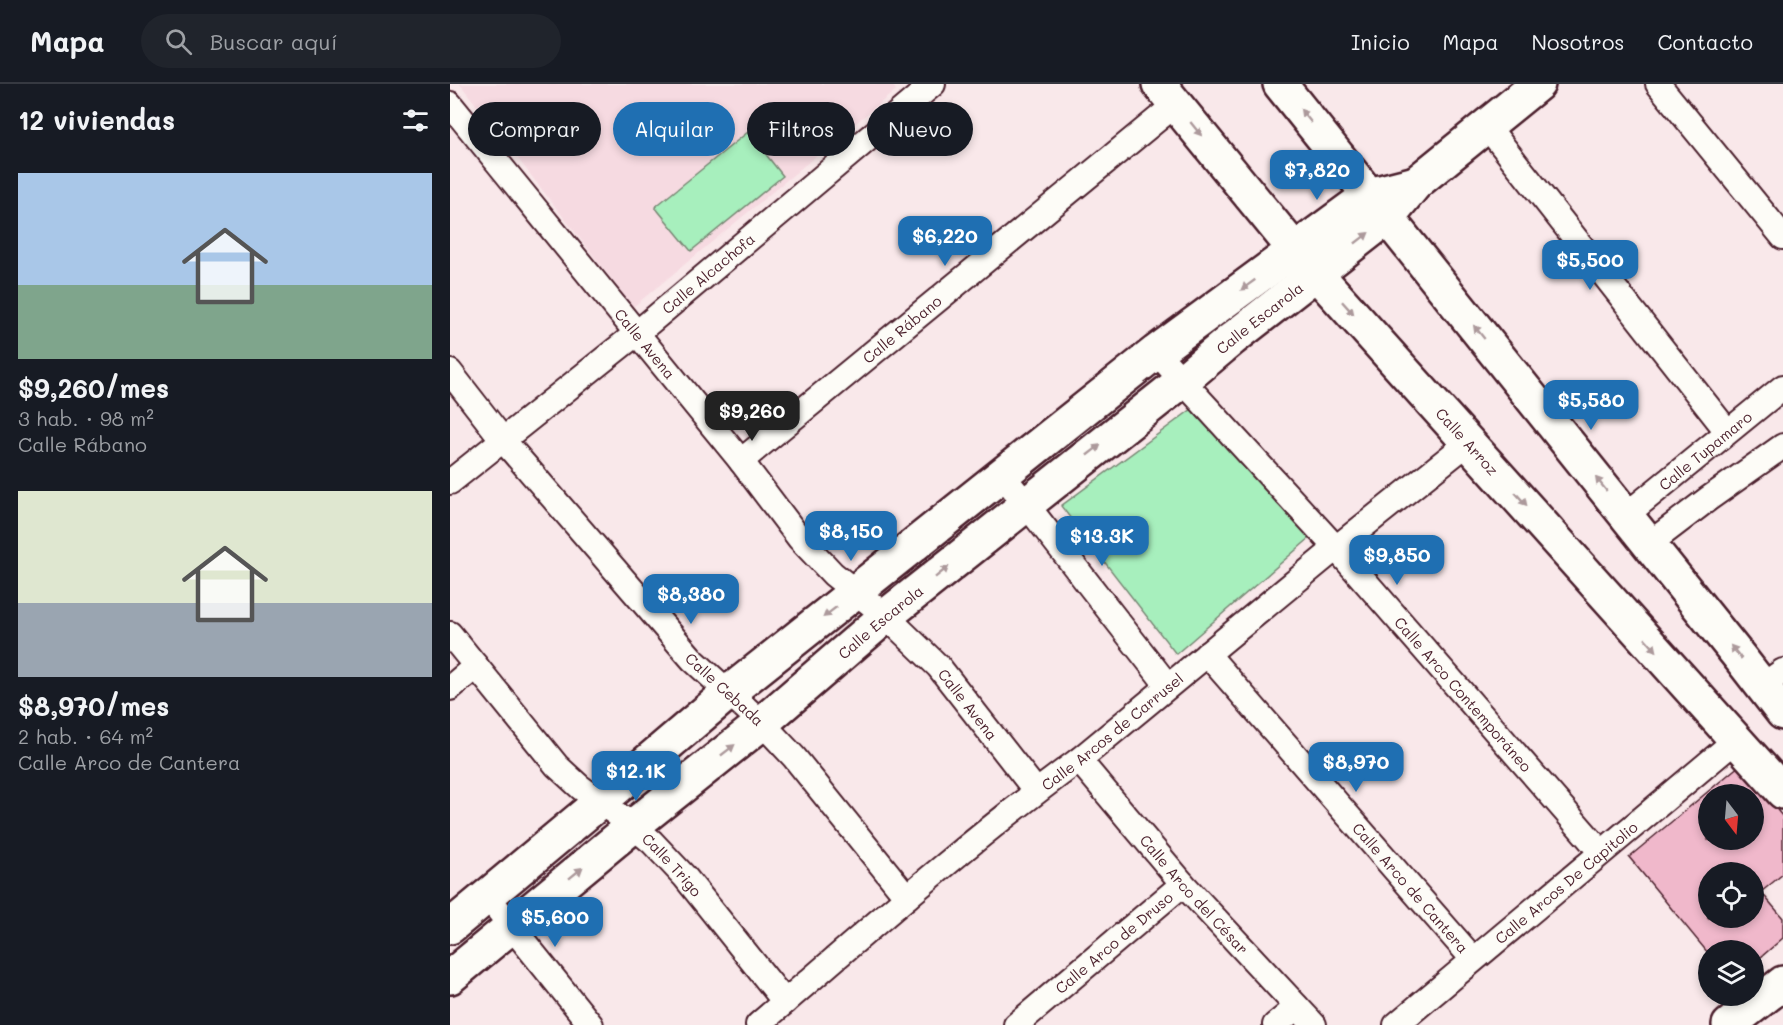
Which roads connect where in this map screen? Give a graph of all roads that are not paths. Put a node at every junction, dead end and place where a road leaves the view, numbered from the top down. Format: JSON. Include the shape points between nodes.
{"nodes":[{"id":1,"x":1280,"y":84,"type":"edge"},
{"id":2,"x":1538,"y":84,"type":"edge"},
{"id":3,"x":1658,"y":84,"type":"edge"},
{"id":4,"x":927,"y":86,"type":"edge"},
{"id":5,"x":1167,"y":94,"type":"edge"},
{"id":6,"x":450,"y":104,"type":"edge"},
{"id":7,"x":1486,"y":125,"type":"junction"},
{"id":8,"x":1378,"y":207,"type":"junction"},
{"id":9,"x":1783,"y":237,"type":"edge"},
{"id":10,"x":1294,"y":249,"type":"junction"},
{"id":11,"x":1316,"y":273,"type":"junction"},
{"id":12,"x":637,"y":333,"type":"junction"},
{"id":13,"x":1156,"y":352,"type":"junction"},
{"id":14,"x":450,"y":372,"type":"edge"},
{"id":15,"x":1182,"y":381,"type":"junction"},
{"id":16,"x":1783,"y":387,"type":"edge"},
{"id":17,"x":1728,"y":431,"type":"junction"},
{"id":18,"x":503,"y":440,"type":"junction"},
{"id":19,"x":1469,"y":442,"type":"junction"},
{"id":20,"x":1783,"y":446,"type":"edge"},
{"id":21,"x":741,"y":461,"type":"junction"},
{"id":22,"x":1003,"y":476,"type":"junction"},
{"id":23,"x":450,"y":482,"type":"edge"},
{"id":24,"x":1026,"y":504,"type":"junction"},
{"id":25,"x":1626,"y":515,"type":"junction"},
{"id":26,"x":1649,"y":544,"type":"junction"},
{"id":27,"x":1336,"y":548,"type":"junction"},
{"id":28,"x":855,"y":592,"type":"junction"},
{"id":29,"x":886,"y":616,"type":"junction"},
{"id":30,"x":450,"y":634,"type":"edge"},
{"id":31,"x":1207,"y":654,"type":"junction"},
{"id":32,"x":476,"y":666,"type":"junction"},
{"id":33,"x":1772,"y":679,"type":"edge"},
{"id":34,"x":1168,"y":686,"type":"junction"},
{"id":35,"x":450,"y":688,"type":"edge"},
{"id":36,"x":728,"y":693,"type":"junction"},
{"id":37,"x":1783,"y":713,"type":"edge"},
{"id":38,"x":762,"y":723,"type":"junction"},
{"id":39,"x":1736,"y":740,"type":"junction"},
{"id":40,"x":1079,"y":760,"type":"junction"},
{"id":41,"x":1036,"y":791,"type":"junction"},
{"id":42,"x":1783,"y":792,"type":"edge"},
{"id":43,"x":600,"y":802,"type":"junction"},
{"id":44,"x":633,"y":826,"type":"junction"},
{"id":45,"x":1602,"y":852,"type":"junction"},
{"id":46,"x":1183,"y":884,"type":"junction"},
{"id":47,"x":487,"y":896,"type":"junction"},
{"id":48,"x":907,"y":897,"type":"junction"},
{"id":49,"x":511,"y":926,"type":"junction"},
{"id":50,"x":450,"y":927,"type":"edge"},
{"id":51,"x":1473,"y":959,"type":"junction"},
{"id":52,"x":450,"y":977,"type":"edge"},
{"id":53,"x":1783,"y":983,"type":"edge"},
{"id":54,"x":785,"y":1002,"type":"junction"},
{"id":55,"x":1297,"y":1007,"type":"junction"},
{"id":56,"x":591,"y":1025,"type":"edge"},
{"id":57,"x":758,"y":1025,"type":"edge"},
{"id":58,"x":1016,"y":1025,"type":"edge"},
{"id":59,"x":1275,"y":1025,"type":"edge"},
{"id":60,"x":1314,"y":1025,"type":"edge"},
{"id":61,"x":1396,"y":1025,"type":"edge"},
{"id":62,"x":1729,"y":1025,"type":"edge"}],
"edges":[{"from":8,"to":1,"type":"main road","one_way":true},
{"from":2,"to":7,"type":"main road"},
{"from":3,"to":9,"type":"street"},
{"from":4,"to":12,"type":"street","name":"Calle Alcachofa"},
{"from":5,"to":10,"type":"main road","name":"Calle Arroz","one_way":true},
{"from":5,"to":21,"type":"street","name":"Calle Rábano"},
{"from":6,"to":12,"type":"street","name":"Calle Avena"},
{"from":7,"to":8,"type":"main road","via":[[1416,183]]},
{"from":7,"to":17,"type":"street"},
{"from":8,"to":10,"type":"main road"},
{"from":11,"to":8,"type":"main road","name":"Calle Escarola","one_way":true},
{"from":25,"to":8,"type":"main road","one_way":true},
{"from":10,"to":11,"type":"main road","name":"Calle Arroz"},
{"from":10,"to":13,"type":"main road","one_way":true},
{"from":11,"to":15,"type":"main road","name":"Calle Escarola"},
{"from":11,"to":19,"type":"main road","name":"Calle Arroz","one_way":true},
{"from":12,"to":18,"type":"street","name":"Calle Alcachofa"},
{"from":12,"to":21,"type":"street","name":"Calle Avena"},
{"from":13,"to":15,"type":"street","name":"Calle Arco Contemporáneo"},
{"from":13,"to":22,"type":"main road"},
{"from":14,"to":18,"type":"street","name":"Calle Cebada"},
{"from":24,"to":15,"type":"main road","name":"Calle Escarola","one_way":true},
{"from":15,"to":27,"type":"street","name":"Calle Arco Contemporáneo"},
{"from":16,"to":17,"type":"street","name":"Calle Tupamaro"},
{"from":17,"to":25,"type":"street","name":"Calle Tupamaro"},
{"from":18,"to":23,"type":"street","name":"Calle Alcachofa"},
{"from":18,"to":36,"type":"street","name":"Calle Cebada","via":[[693,660]]},
{"from":19,"to":27,"type":"street","name":"Calle Arcos de Carrusel"},
{"from":19,"to":39,"type":"main road","name":"Calle Arroz","one_way":true},
{"from":20,"to":26,"type":"street"},
{"from":21,"to":28,"type":"street","name":"Calle Avena","via":[[800,539]]},
{"from":22,"to":24,"type":"street"},
{"from":22,"to":28,"type":"main road"},
{"from":29,"to":24,"type":"main road","name":"Calle Escarola","one_way":true},
{"from":24,"to":34,"type":"street"},
{"from":25,"to":26,"type":"main road"},
{"from":33,"to":26,"type":"main road","one_way":true},
{"from":27,"to":31,"type":"street","name":"Calle Arcos de Carrusel"},
{"from":27,"to":45,"type":"street","name":"Calle Arco Contemporáneo"},
{"from":28,"to":29,"type":"street","name":"Calle Avena"},
{"from":28,"to":36,"type":"main road","one_way":true},
{"from":29,"to":38,"type":"main road","name":"Calle Escarola"},
{"from":29,"to":41,"type":"street","name":"Calle Avena","via":[[939,668]]},
{"from":30,"to":32,"type":"street","name":"Calle Trigo"},
{"from":31,"to":34,"type":"street","name":"Calle Arcos de Carrusel"},
{"from":31,"to":51,"type":"street","name":"Calle Arco de Cantera"},
{"from":32,"to":35,"type":"street"},
{"from":32,"to":43,"type":"street","name":"Calle Trigo","via":[[557,766]]},
{"from":33,"to":37,"type":"main road"},
{"from":34,"to":40,"type":"street","name":"Calle Arcos de Carrusel"},
{"from":36,"to":38,"type":"street","name":"Calle Cebada"},
{"from":36,"to":43,"type":"main road"},
{"from":44,"to":38,"type":"main road","name":"Calle Escarola","one_way":true},
{"from":38,"to":48,"type":"street","name":"Calle Cebada"},
{"from":39,"to":42,"type":"main road","name":"Calle Arroz"},
{"from":39,"to":45,"type":"street","name":"Calle Arcos De Capitolio"},
{"from":40,"to":41,"type":"street","name":"Calle Arcos de Carrusel"},
{"from":40,"to":46,"type":"street","name":"Calle Arco del César"},
{"from":41,"to":48,"type":"street","name":"Calle Arcos de Carrusel"},
{"from":43,"to":44,"type":"street","name":"Calle Trigo"},
{"from":43,"to":47,"type":"main road"},
{"from":49,"to":44,"type":"main road","name":"Calle Escarola","one_way":true},
{"from":44,"to":54,"type":"street","name":"Calle Trigo","via":[[685,877]]},
{"from":45,"to":51,"type":"street","name":"Calle Arcos De Capitolio"},
{"from":46,"to":55,"type":"street","name":"Calle Arco del César"},
{"from":46,"to":58,"type":"street","name":"Calle Arco de Druso"},
{"from":47,"to":49,"type":"street"},
{"from":47,"to":50,"type":"main road"},
{"from":48,"to":54,"type":"street","name":"Calle Arcos de Carrusel"},
{"from":49,"to":52,"type":"main road","name":"Calle Escarola"},
{"from":49,"to":56,"type":"street"},
{"from":51,"to":61,"type":"street","name":"Calle Arcos De Capitolio"},
{"from":53,"to":62,"type":"main road"},
{"from":54,"to":57,"type":"street","name":"Calle Arcos de Carrusel"},
{"from":55,"to":59,"type":"street"},
{"from":55,"to":60,"type":"street","name":"Calle Arco del César"}]}
